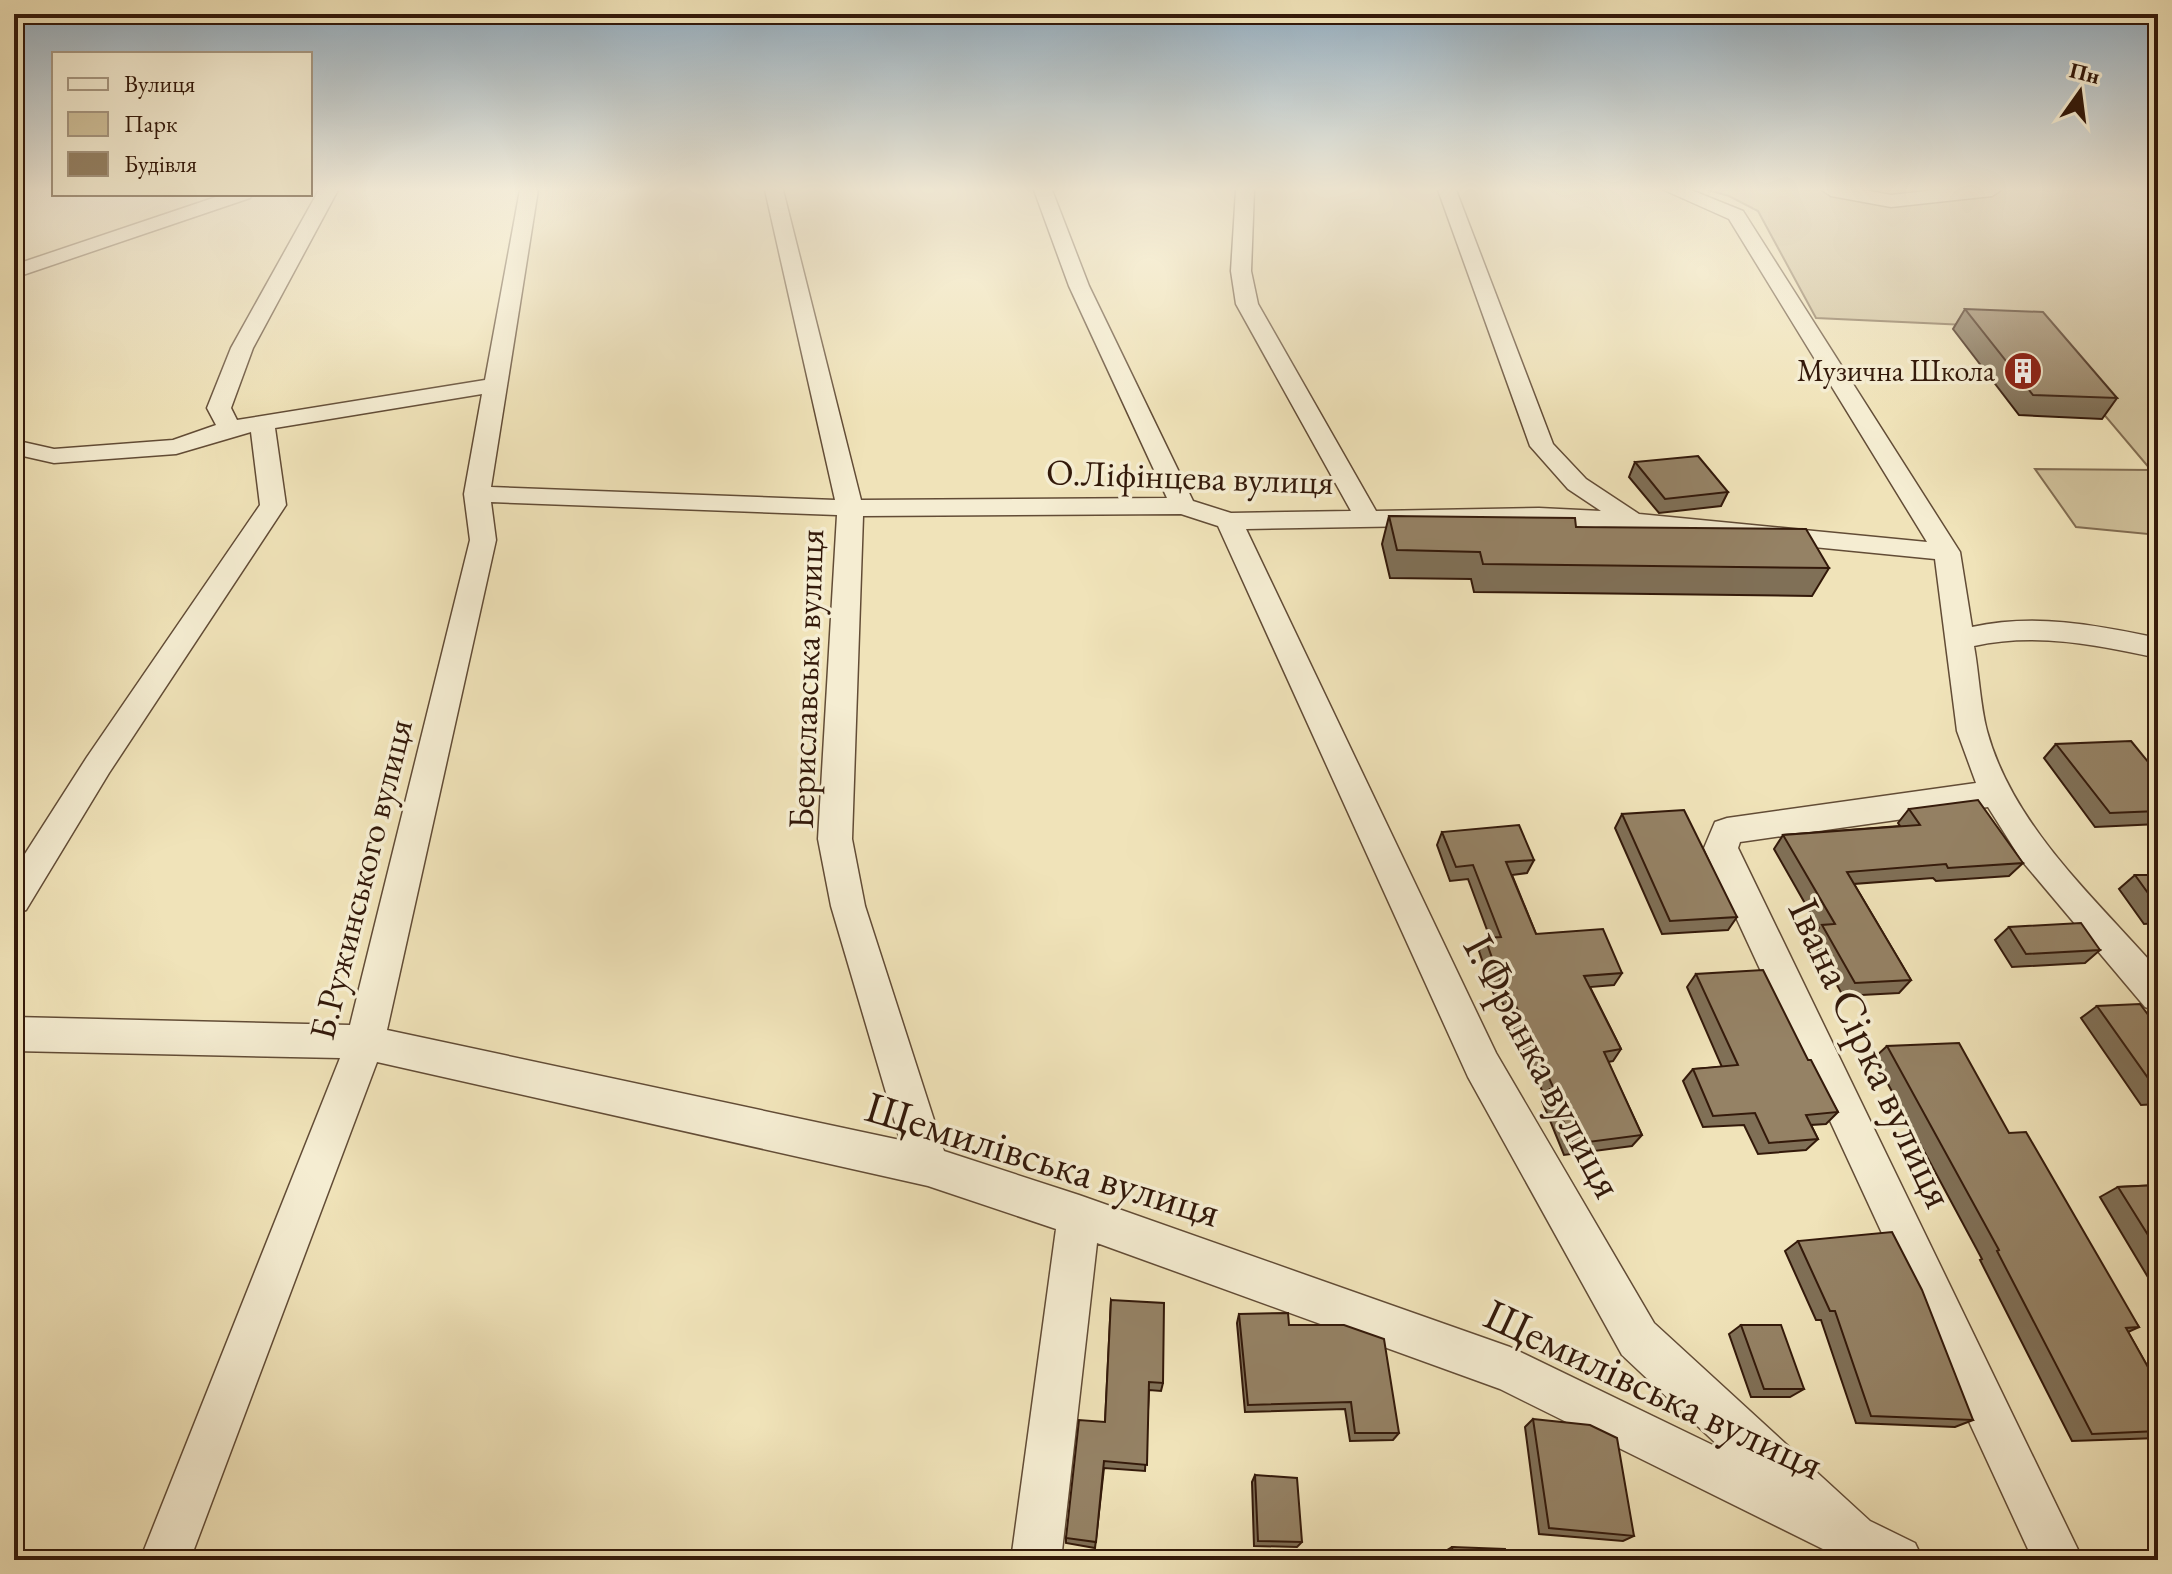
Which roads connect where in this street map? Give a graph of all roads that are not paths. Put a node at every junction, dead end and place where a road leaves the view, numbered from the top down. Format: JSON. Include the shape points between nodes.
{"nodes":[{"id":1,"x":39,"y":263,"type":"edge"},
{"id":2,"x":289,"y":263,"type":"edge"},
{"id":3,"x":517,"y":263,"type":"edge"},
{"id":4,"x":792,"y":263,"type":"edge"},
{"id":5,"x":1071,"y":263,"type":"edge"},
{"id":6,"x":1241,"y":263,"type":"edge"},
{"id":7,"x":1474,"y":263,"type":"edge"},
{"id":8,"x":1766,"y":263,"type":"edge"},
{"id":9,"x":14,"y":272,"type":"edge"},
{"id":10,"x":496,"y":385,"type":"junction"},
{"id":11,"x":262,"y":423,"type":"junction"},
{"id":12,"x":230,"y":428,"type":"junction"},
{"id":13,"x":14,"y":447,"type":"edge"},
{"id":14,"x":477,"y":494,"type":"junction"},
{"id":15,"x":1183,"y":506,"type":"junction"},
{"id":16,"x":850,"y":508,"type":"junction"},
{"id":17,"x":1367,"y":517,"type":"junction"},
{"id":18,"x":1229,"y":521,"type":"junction"},
{"id":19,"x":1633,"y":521,"type":"junction"},
{"id":20,"x":1947,"y":552,"type":"junction"},
{"id":21,"x":1960,"y":639,"type":"junction"},
{"id":22,"x":2158,"y":648,"type":"edge"},
{"id":23,"x":1996,"y":793,"type":"junction"},
{"id":24,"x":14,"y":900,"type":"edge"},
{"id":25,"x":2158,"y":996,"type":"edge"},
{"id":26,"x":14,"y":1034,"type":"edge"},
{"id":27,"x":365,"y":1042,"type":"junction"},
{"id":28,"x":928,"y":1166,"type":"junction"},
{"id":29,"x":1079,"y":1216,"type":"junction"},
{"id":30,"x":1853,"y":1538,"type":"junction"},
{"id":31,"x":165,"y":1560,"type":"edge"},
{"id":32,"x":1036,"y":1560,"type":"edge"},
{"id":33,"x":1898,"y":1560,"type":"edge"},
{"id":34,"x":2058,"y":1560,"type":"edge"}],
"edges":[{"from":1,"to":9,"type":"street"},
{"from":2,"to":12,"type":"street","via":[[242,348],[219,408]]},
{"from":3,"to":10,"type":"street","name":"Б.Ружинського вулиця"},
{"from":4,"to":16,"type":"street","name":"Бериславська вулиця"},
{"from":5,"to":15,"type":"street"},
{"from":6,"to":17,"type":"street","via":[[1247,304]]},
{"from":7,"to":19,"type":"street","via":[[1542,446],[1577,484]]},
{"from":8,"to":20,"type":"street"},
{"from":10,"to":11,"type":"street"},
{"from":10,"to":14,"type":"street","name":"Б.Ружинського вулиця"},
{"from":11,"to":12,"type":"street"},
{"from":11,"to":24,"type":"street","via":[[273,505]]},
{"from":12,"to":13,"type":"street","via":[[176,447],[117,453],[54,456]]},
{"from":14,"to":16,"type":"street","name":"О.Ліфінцева вулиця"},
{"from":14,"to":27,"type":"street","name":"Б.Ружинського вулиця","via":[[483,540]]},
{"from":15,"to":16,"type":"street","name":"О.Ліфінцева вулиця"},
{"from":15,"to":18,"type":"street","name":"О.Ліфінцева вулиця"},
{"from":16,"to":28,"type":"street","name":"Бериславська вулиця","via":[[835,839],[848,906]]},
{"from":17,"to":18,"type":"street","name":"О.Ліфінцева вулиця"},
{"from":17,"to":19,"type":"street","name":"О.Ліфінцева вулиця"},
{"from":18,"to":30,"type":"street","name":"І.Франка вулиця","via":[[1482,1065],[1638,1339]]},
{"from":19,"to":20,"type":"street","name":"О.Ліфінцева вулиця"},
{"from":20,"to":21,"type":"street"},
{"from":21,"to":22,"type":"street","via":[[1995,630],[2071,630]]},
{"from":21,"to":23,"type":"street","via":[[1972,731]]},
{"from":23,"to":25,"type":"street","via":[[2034,852]]},
{"from":23,"to":34,"type":"street","name":"Івана Сірка вулиця","via":[[1727,831],[1721,848]]},
{"from":26,"to":27,"type":"street","name":"Щемилівська вулиця"},
{"from":27,"to":28,"type":"street","name":"Щемилівська вулиця"},
{"from":27,"to":31,"type":"street","name":"Б.Ружинського вулиця"},
{"from":28,"to":29,"type":"street","name":"Щемилівська вулиця"},
{"from":29,"to":30,"type":"street","name":"Щемилівська вулиця","via":[[1510,1370]]},
{"from":29,"to":32,"type":"street"},
{"from":30,"to":33,"type":"street","name":"І.Франка вулиця"}]}
